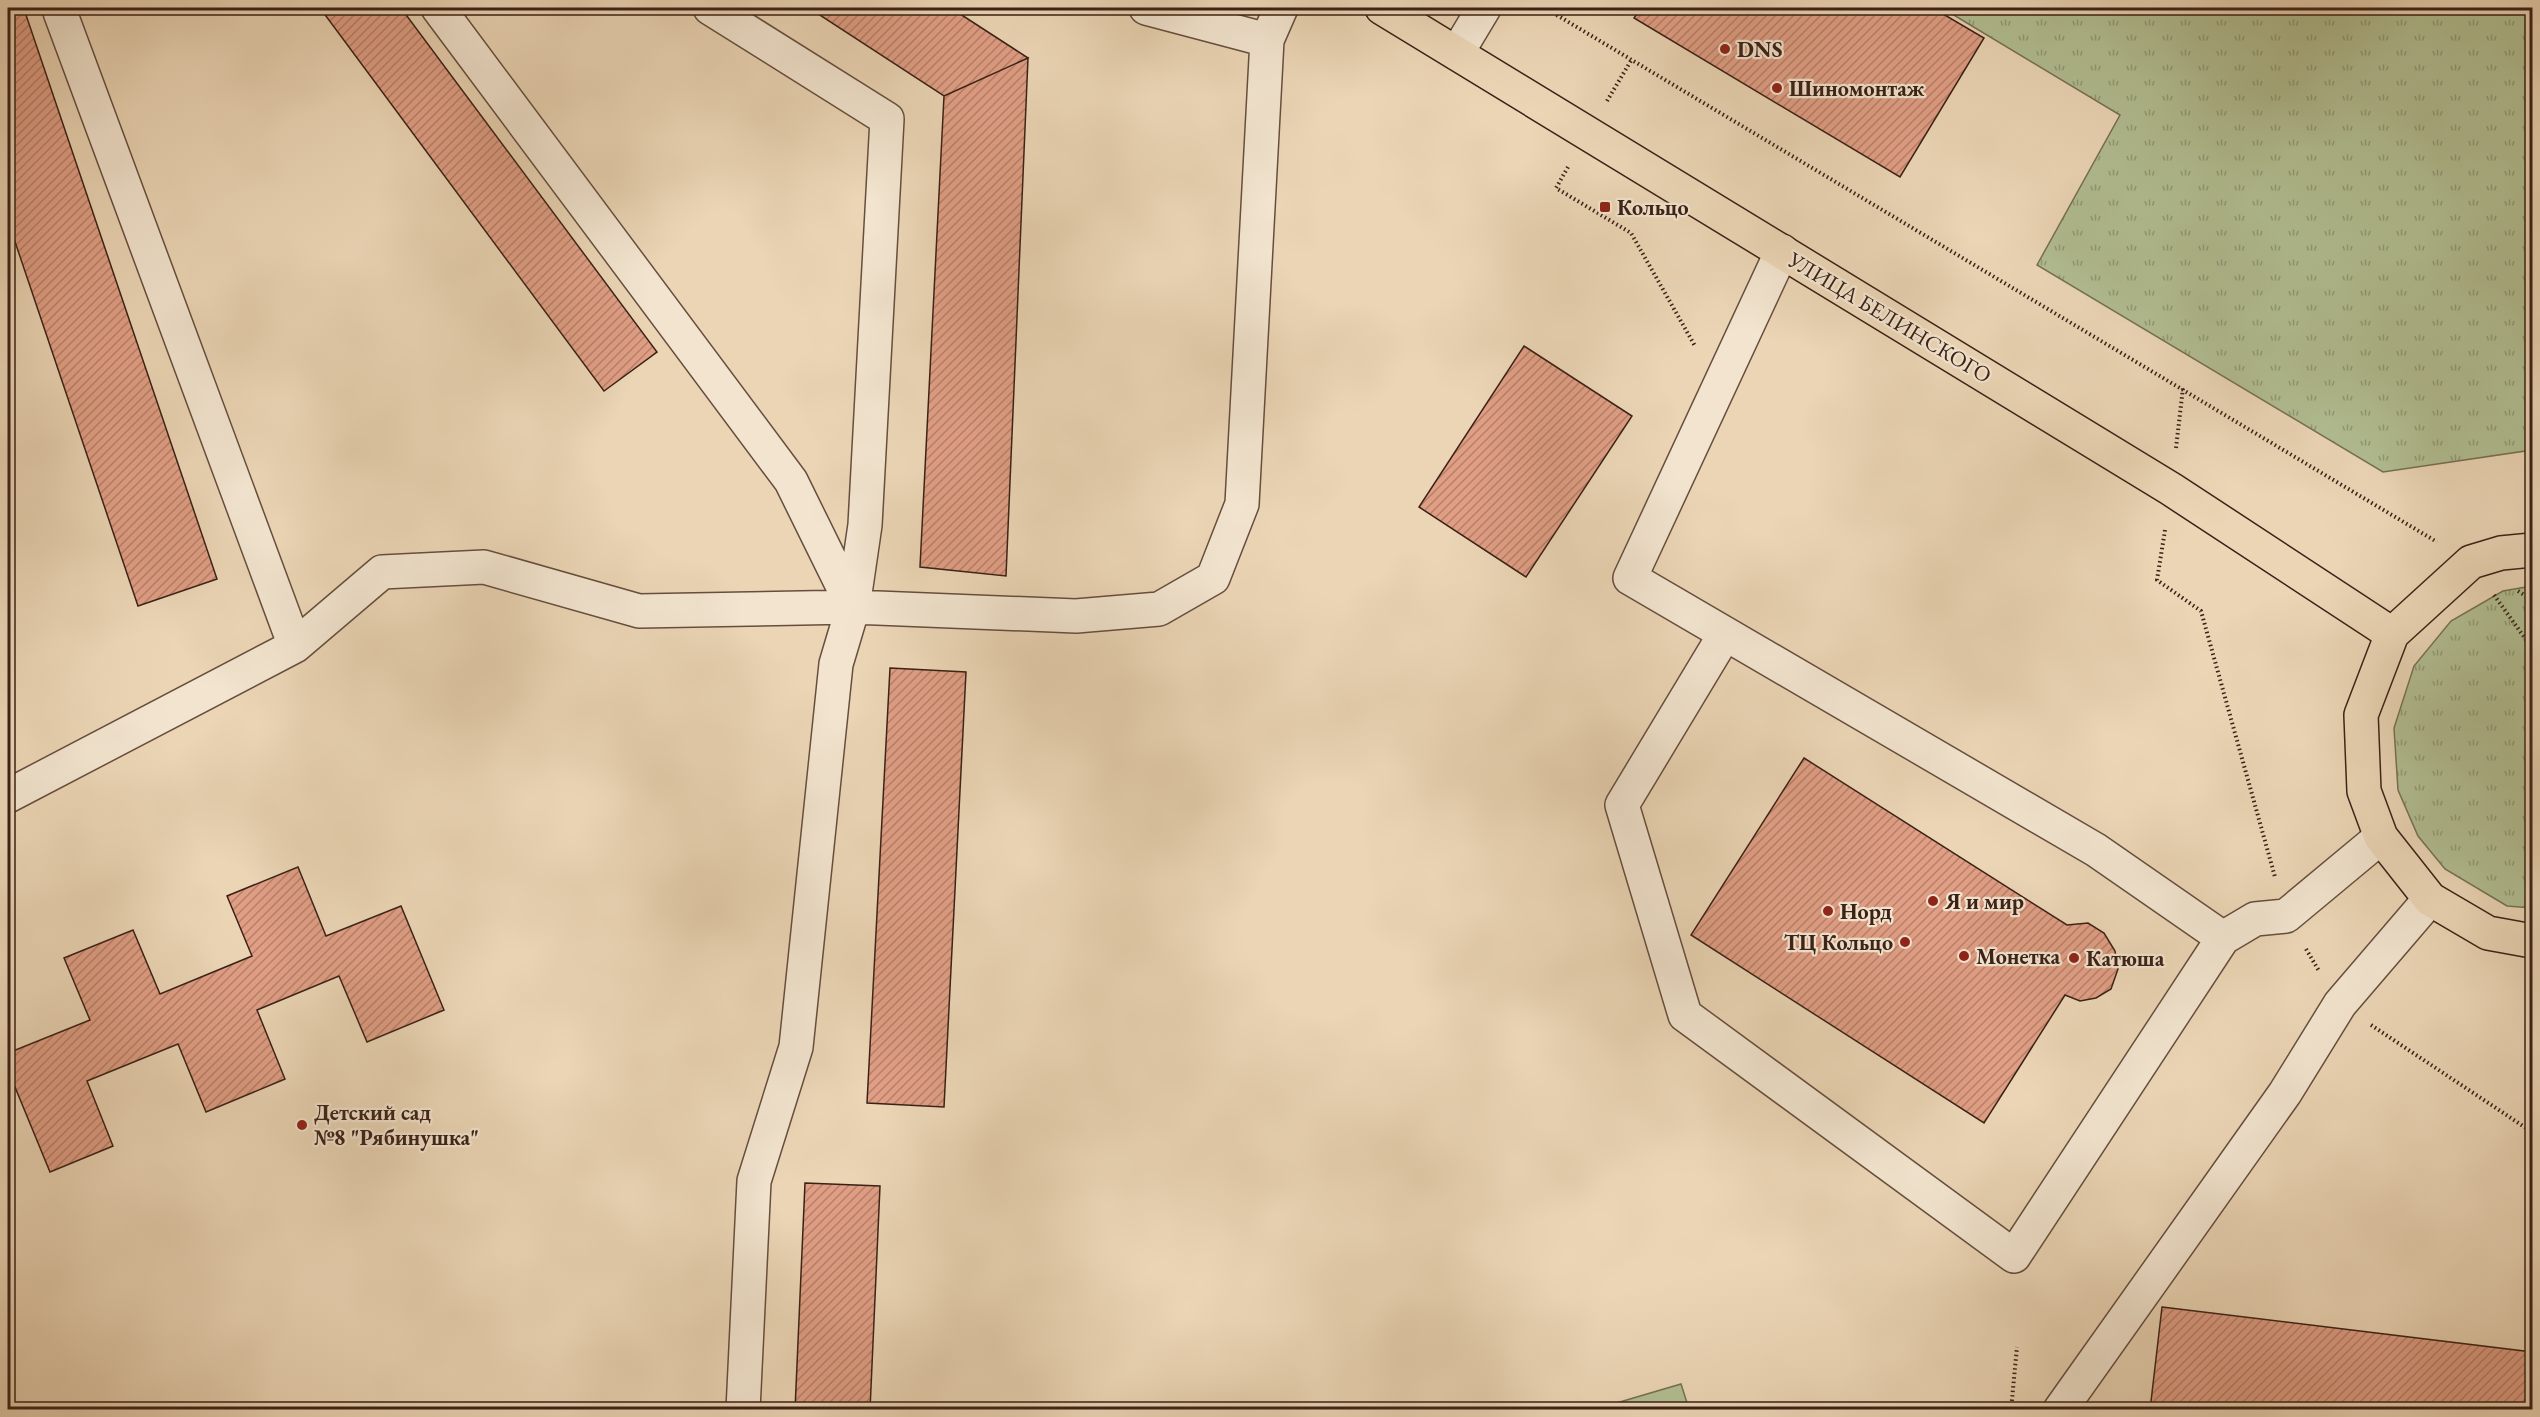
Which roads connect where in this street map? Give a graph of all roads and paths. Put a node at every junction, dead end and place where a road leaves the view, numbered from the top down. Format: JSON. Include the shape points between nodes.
{"nodes":[{"id":1,"x":438,"y":8,"type":"edge"},
{"id":2,"x":710,"y":8,"type":"edge"},
{"id":3,"x":1146,"y":8,"type":"edge"},
{"id":4,"x":1281,"y":8,"type":"edge"},
{"id":5,"x":1382,"y":8,"type":"edge"},
{"id":6,"x":1484,"y":8,"type":"edge"},
{"id":7,"x":1545,"y":8,"type":"edge"},
{"id":8,"x":60,"y":12,"type":"dead end"},
{"id":9,"x":1267,"y":40,"type":"junction"},
{"id":10,"x":1457,"y":53,"type":"junction"},
{"id":11,"x":1632,"y":58,"type":"junction"},
{"id":12,"x":1588,"y":133,"type":"junction"},
{"id":13,"x":1782,"y":251,"type":"junction"},
{"id":14,"x":2183,"y":388,"type":"junction"},
{"id":15,"x":1718,"y":389,"type":"junction"},
{"id":16,"x":2171,"y":489,"type":"junction"},
{"id":17,"x":2532,"y":550,"type":"edge"},
{"id":18,"x":2471,"y":562,"type":"junction"},
{"id":19,"x":853,"y":607,"type":"junction"},
{"id":20,"x":1725,"y":634,"type":"junction"},
{"id":21,"x":2392,"y":634,"type":"junction"},
{"id":22,"x":295,"y":646,"type":"junction"},
{"id":23,"x":2532,"y":648,"type":"edge"},
{"id":24,"x":8,"y":796,"type":"edge"},
{"id":25,"x":2381,"y":837,"type":"junction"},
{"id":26,"x":2430,"y":899,"type":"junction"},
{"id":27,"x":2286,"y":916,"type":"junction"},
{"id":28,"x":2223,"y":938,"type":"junction"},
{"id":29,"x":2532,"y":941,"type":"edge"},
{"id":30,"x":2340,"y":1004,"type":"junction"},
{"id":31,"x":2532,"y":1132,"type":"edge"},
{"id":32,"x":2018,"y":1347,"type":"dead end"},
{"id":33,"x":743,"y":1410,"type":"edge"},
{"id":34,"x":2011,"y":1410,"type":"edge"},
{"id":35,"x":2060,"y":1410,"type":"edge"}],
"edges":[{"from":1,"to":19,"type":"lane","via":[[791,481]]},
{"from":2,"to":19,"type":"lane","via":[[887,119],[865,525]]},
{"from":3,"to":9,"type":"lane"},
{"from":4,"to":9,"type":"lane"},
{"from":5,"to":10,"type":"main road","name":"УЛИЦА БЕЛИНСКОГО"},
{"from":6,"to":10,"type":"lane"},
{"from":7,"to":11,"type":"path"},
{"from":8,"to":22,"type":"lane"},
{"from":9,"to":19,"type":"lane","via":[[1242,504],[1213,578],[1160,609],[1076,616]]},
{"from":10,"to":12,"type":"main road","name":"УЛИЦА БЕЛИНСКОГО"},
{"from":11,"to":12,"type":"path"},
{"from":11,"to":14,"type":"path"},
{"from":12,"to":13,"type":"main road","name":"УЛИЦА БЕЛИНСКОГО"},
{"from":12,"to":15,"type":"path","via":[[1556,188],[1631,233]]},
{"from":13,"to":15,"type":"lane"},
{"from":13,"to":16,"type":"main road","name":"УЛИЦА БЕЛИНСКОГО"},
{"from":14,"to":16,"type":"path"},
{"from":14,"to":18,"type":"path"},
{"from":15,"to":20,"type":"lane","via":[[1630,578]]},
{"from":16,"to":21,"type":"main road","name":"УЛИЦА БЕЛИНСКОГО"},
{"from":16,"to":27,"type":"path","via":[[2157,580],[2201,611]]},
{"from":17,"to":18,"type":"main road","via":[[2501,553]]},
{"from":18,"to":21,"type":"main road"},
{"from":18,"to":23,"type":"path"},
{"from":19,"to":22,"type":"lane","via":[[639,611],[484,567],[382,572]]},
{"from":19,"to":33,"type":"lane","via":[[836,664],[796,1047],[754,1181]]},
{"from":20,"to":28,"type":"lane","via":[[2096,850]]},
{"from":20,"to":28,"type":"lane","via":[[1622,805],[1684,1015],[2014,1256]]},
{"from":21,"to":25,"type":"main road","via":[[2361,715],[2364,791]]},
{"from":22,"to":24,"type":"lane"},
{"from":25,"to":26,"type":"main road"},
{"from":25,"to":27,"type":"lane"},
{"from":26,"to":29,"type":"main road","via":[[2488,933]]},
{"from":26,"to":30,"type":"lane"},
{"from":27,"to":28,"type":"lane","via":[[2254,919]]},
{"from":27,"to":30,"type":"path"},
{"from":30,"to":31,"type":"path"},
{"from":30,"to":35,"type":"lane","via":[[2285,1093]]},
{"from":32,"to":34,"type":"path"}]}
